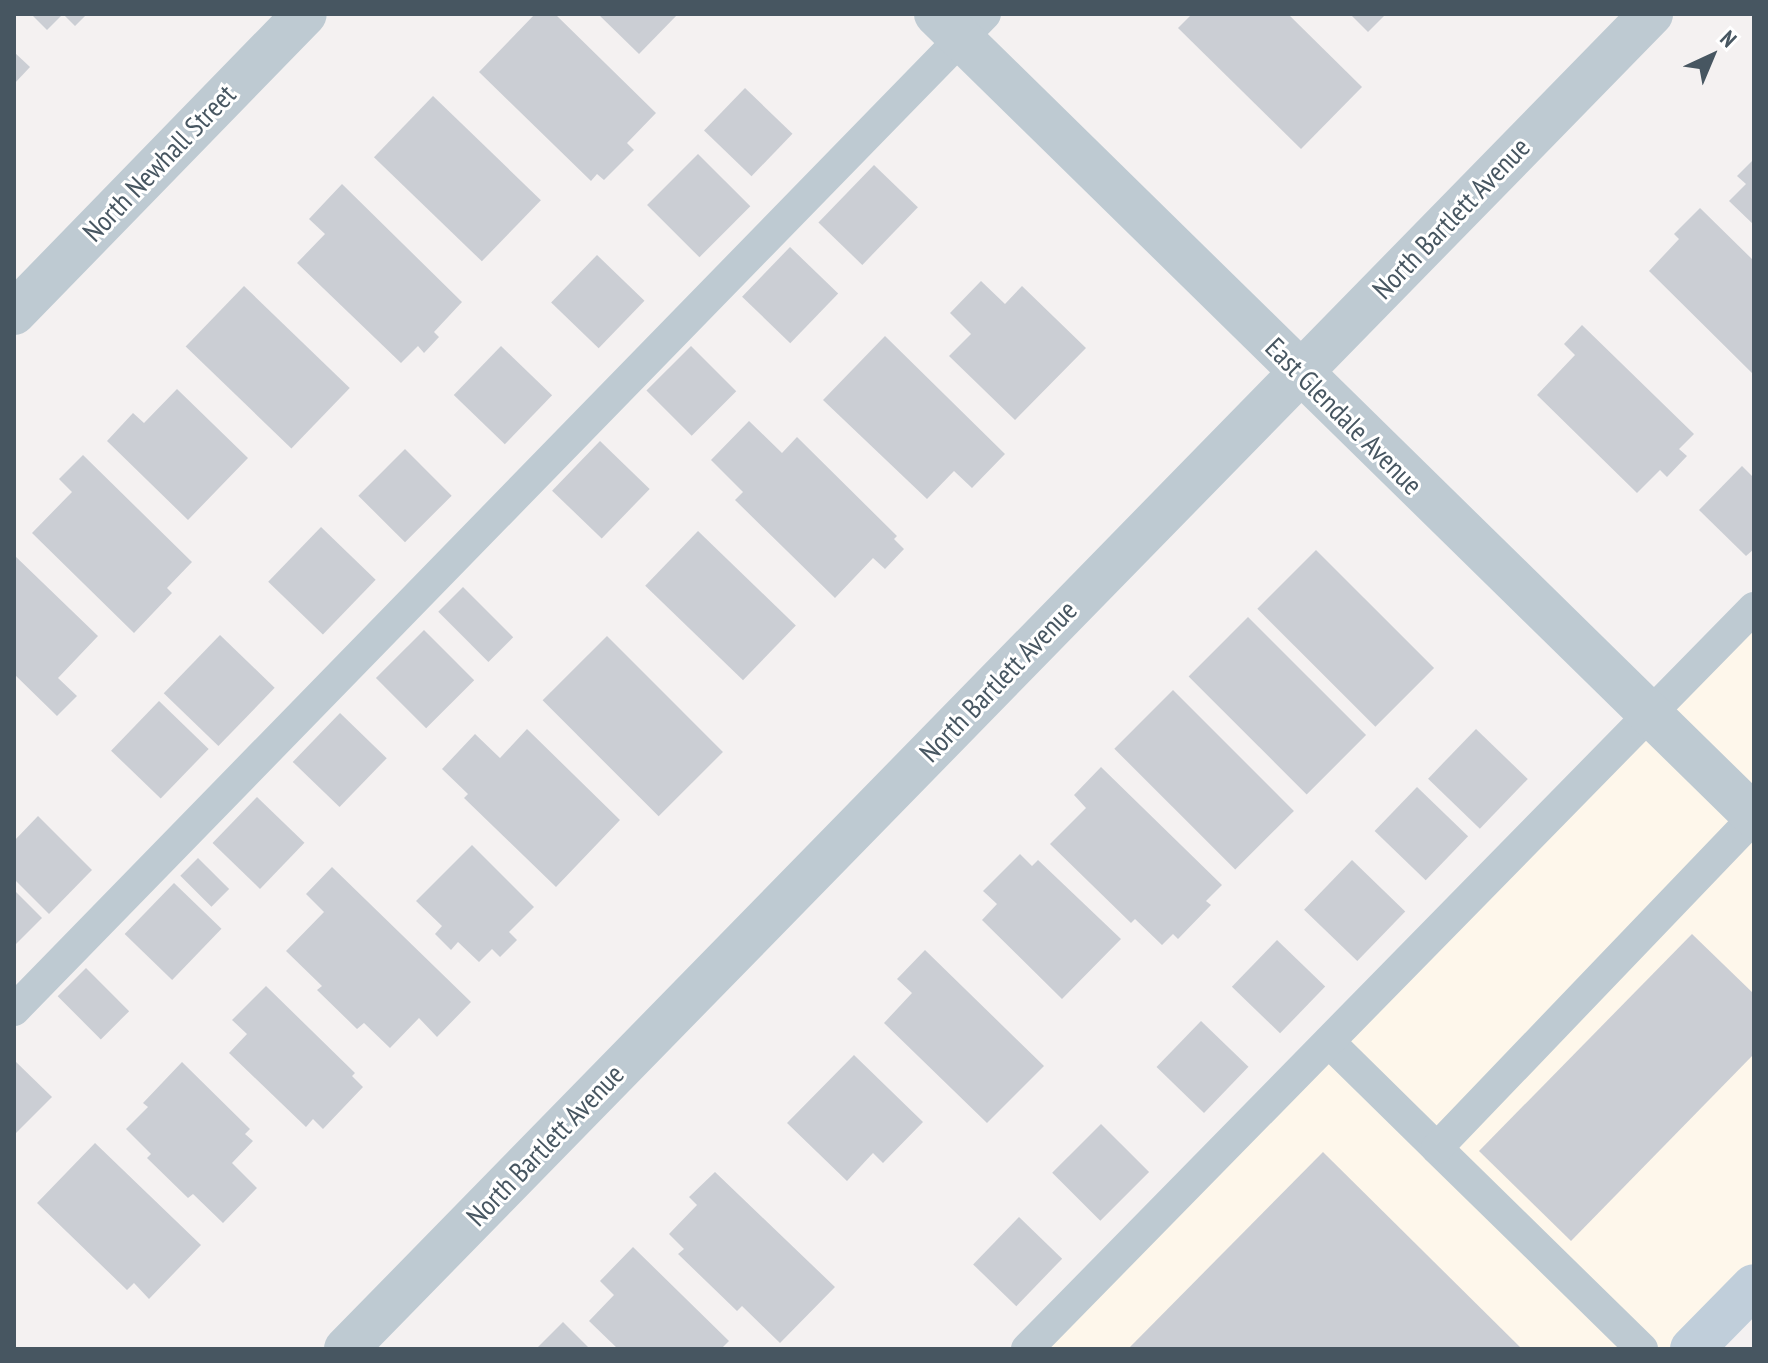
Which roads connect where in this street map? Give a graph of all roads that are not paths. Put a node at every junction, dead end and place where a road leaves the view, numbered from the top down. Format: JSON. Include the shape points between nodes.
{"nodes":[{"id":1,"x":305,"y":14,"type":"edge"},
{"id":2,"x":1651,"y":14,"type":"edge"},
{"id":3,"x":961,"y":22,"type":"edge"},
{"id":4,"x":14,"y":313,"type":"edge"},
{"id":5,"x":1300,"y":373,"type":"junction"},
{"id":6,"x":1754,"y":608,"type":"edge"},
{"id":7,"x":1650,"y":714,"type":"junction"},
{"id":8,"x":1754,"y":816,"type":"edge"},
{"id":9,"x":14,"y":1010,"type":"edge"},
{"id":10,"x":1329,"y":1042,"type":"junction"},
{"id":11,"x":1437,"y":1148,"type":"junction"},
{"id":12,"x":1754,"y":1286,"type":"edge"},
{"id":13,"x":346,"y":1349,"type":"edge"},
{"id":14,"x":1027,"y":1349,"type":"edge"},
{"id":15,"x":1642,"y":1349,"type":"edge"},
{"id":16,"x":1692,"y":1349,"type":"edge"}],
"edges":[{"from":1,"to":4,"type":"street","name":"North Newhall Street"},
{"from":2,"to":5,"type":"street","name":"North Bartlett Avenue"},
{"from":3,"to":5,"type":"street","name":"East Glendale Avenue"},
{"from":3,"to":9,"type":"lane"},
{"from":5,"to":7,"type":"street","name":"East Glendale Avenue"},
{"from":5,"to":13,"type":"street","name":"North Bartlett Avenue"},
{"from":6,"to":7,"type":"lane"},
{"from":7,"to":8,"type":"street","name":"East Glendale Avenue"},
{"from":7,"to":10,"type":"lane"},
{"from":8,"to":11,"type":"lane"},
{"from":10,"to":11,"type":"lane"},
{"from":10,"to":14,"type":"lane"},
{"from":11,"to":15,"type":"lane"},
{"from":12,"to":16,"type":"main road"}]}
